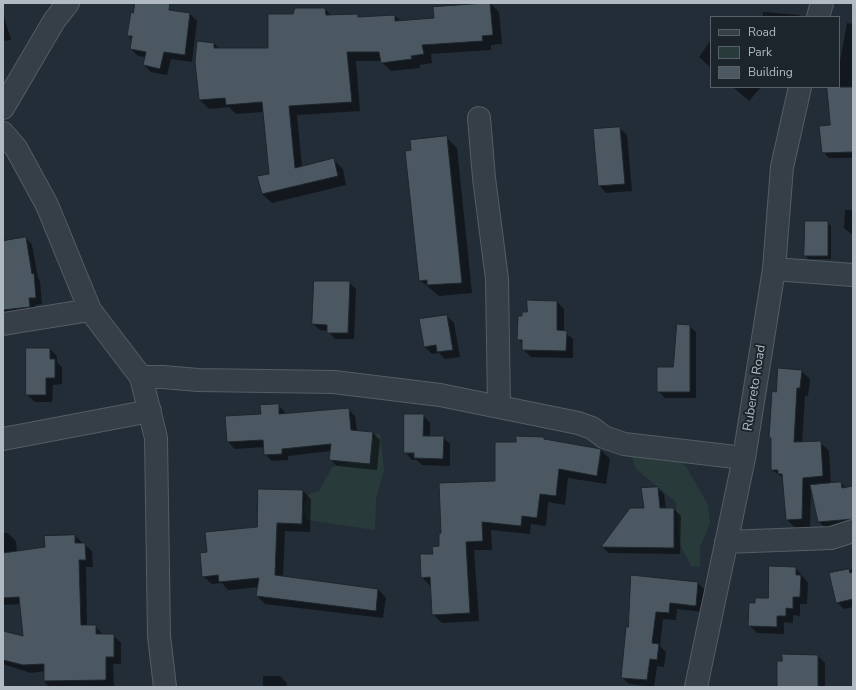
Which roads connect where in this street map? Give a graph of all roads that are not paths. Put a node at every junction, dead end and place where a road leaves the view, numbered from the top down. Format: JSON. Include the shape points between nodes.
{"nodes":[{"id":1,"x":68,"y":3,"type":"edge"},
{"id":2,"x":822,"y":3,"type":"edge"},
{"id":3,"x":818,"y":16,"type":"edge"},
{"id":4,"x":800,"y":88,"type":"edge"},
{"id":5,"x":3,"y":108,"type":"edge"},
{"id":6,"x":479,"y":118,"type":"dead end"},
{"id":7,"x":3,"y":133,"type":"edge"},
{"id":8,"x":774,"y":269,"type":"junction"},
{"id":9,"x":853,"y":275,"type":"edge"},
{"id":10,"x":90,"y":310,"type":"junction"},
{"id":11,"x":3,"y":324,"type":"edge"},
{"id":12,"x":141,"y":377,"type":"junction"},
{"id":13,"x":499,"y":407,"type":"junction"},
{"id":14,"x":150,"y":411,"type":"junction"},
{"id":15,"x":3,"y":439,"type":"edge"},
{"id":16,"x":744,"y":458,"type":"junction"},
{"id":17,"x":853,"y":531,"type":"edge"},
{"id":18,"x":726,"y":542,"type":"junction"},
{"id":19,"x":165,"y":687,"type":"edge"},
{"id":20,"x":696,"y":687,"type":"edge"}],
"edges":[{"from":1,"to":5,"type":"street","via":[[54,21]]},
{"from":2,"to":3,"type":"street"},
{"from":4,"to":8,"type":"street","name":"Rubereto Road","via":[[782,167]]},
{"from":6,"to":13,"type":"street","via":[[497,279]]},
{"from":7,"to":10,"type":"street","via":[[16,148],[47,205]]},
{"from":8,"to":9,"type":"street"},
{"from":8,"to":16,"type":"street","name":"Rubereto Road"},
{"from":10,"to":11,"type":"street"},
{"from":10,"to":12,"type":"street"},
{"from":12,"to":13,"type":"street","via":[[334,382],[440,395]]},
{"from":12,"to":14,"type":"street"},
{"from":13,"to":16,"type":"street","via":[[578,423],[624,444]]},
{"from":14,"to":15,"type":"street"},
{"from":14,"to":19,"type":"street","via":[[156,438],[159,636]]},
{"from":16,"to":18,"type":"street","name":"Rubereto Road"},
{"from":17,"to":18,"type":"street","via":[[831,538]]},
{"from":18,"to":20,"type":"street","name":"Rubereto Road"}]}
